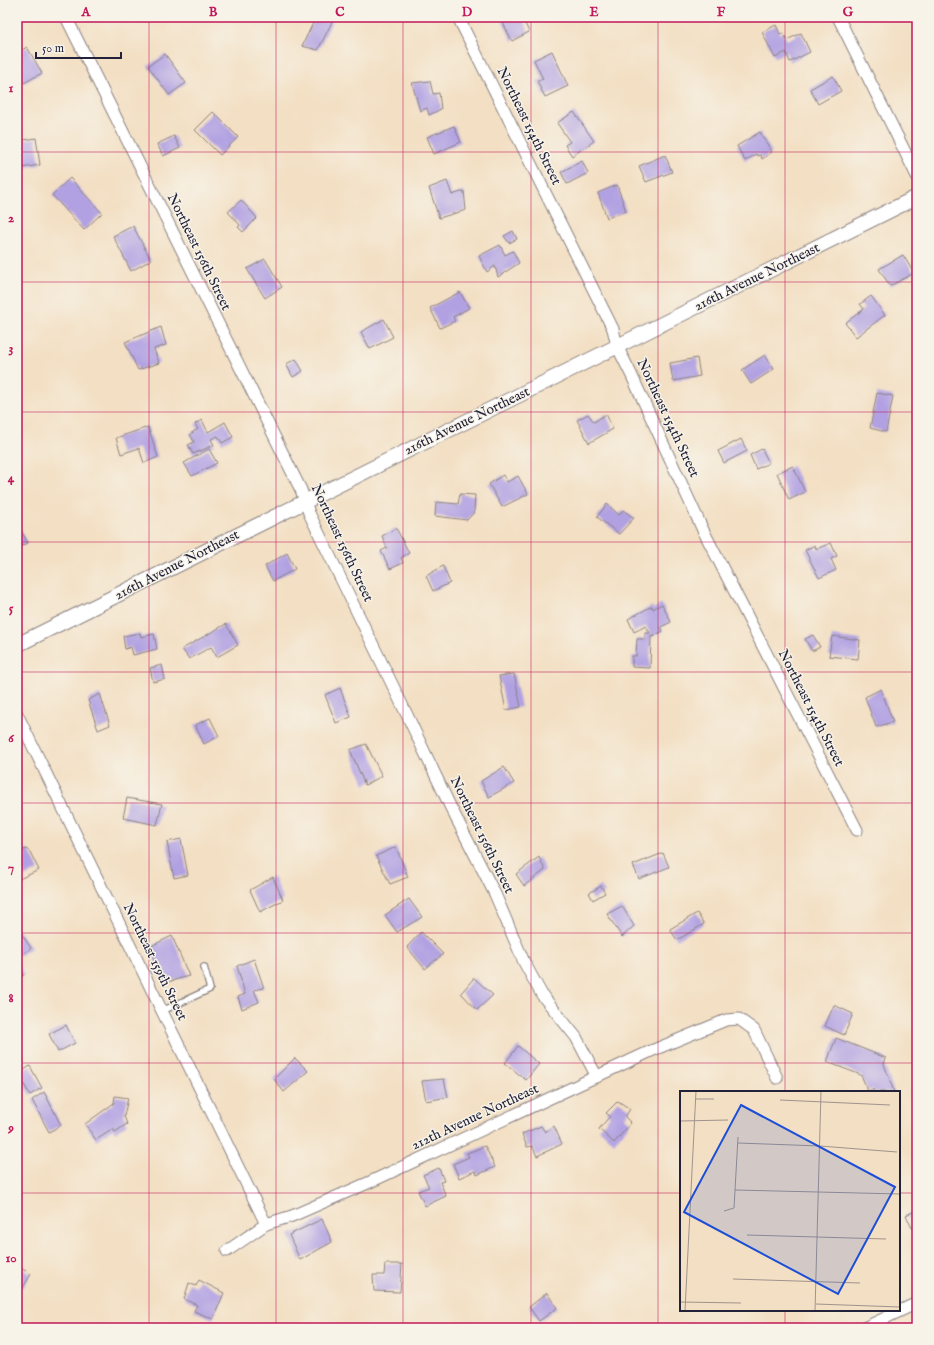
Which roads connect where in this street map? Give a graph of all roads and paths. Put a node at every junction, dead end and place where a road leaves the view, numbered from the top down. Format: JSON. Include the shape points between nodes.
{"nodes":[{"id":1,"x":66,"y":17,"type":"edge"},
{"id":2,"x":458,"y":17,"type":"edge"},
{"id":3,"x":838,"y":17,"type":"edge"},
{"id":4,"x":917,"y":176,"type":"edge"},
{"id":5,"x":917,"y":197,"type":"edge"},
{"id":6,"x":617,"y":346,"type":"junction"},
{"id":7,"x":305,"y":502,"type":"junction"},
{"id":8,"x":17,"y":645,"type":"edge"},
{"id":9,"x":17,"y":714,"type":"edge"},
{"id":10,"x":857,"y":830,"type":"dead end"},
{"id":11,"x":204,"y":967,"type":"dead end"},
{"id":12,"x":162,"y":1011,"type":"junction"},
{"id":13,"x":597,"y":1077,"type":"junction"},
{"id":14,"x":777,"y":1078,"type":"dead end"},
{"id":15,"x":266,"y":1224,"type":"junction"},
{"id":16,"x":227,"y":1251,"type":"dead end"},
{"id":17,"x":917,"y":1303,"type":"edge"},
{"id":18,"x":864,"y":1328,"type":"edge"}],
"edges":[{"from":1,"to":7,"type":"street","name":"Northeast 156th Street"},
{"from":2,"to":6,"type":"street","name":"Northeast 154th Street","via":[[613,329]]},
{"from":3,"to":4,"type":"street"},
{"from":5,"to":6,"type":"street","name":"216th Avenue Northeast"},
{"from":6,"to":7,"type":"street","name":"216th Avenue Northeast"},
{"from":6,"to":10,"type":"street","name":"Northeast 154th Street","via":[[702,528]]},
{"from":7,"to":8,"type":"street","name":"216th Avenue Northeast"},
{"from":7,"to":13,"type":"street","name":"Northeast 156th Street","via":[[450,806],[495,894],[524,962],[542,995],[576,1037]]},
{"from":9,"to":12,"type":"street","name":"Northeast 159th Street"},
{"from":11,"to":12,"type":"lane","via":[[210,989]]},
{"from":12,"to":15,"type":"street","name":"Northeast 159th Street"},
{"from":13,"to":14,"type":"street","name":"212th Avenue Northeast","via":[[720,1022],[740,1018],[754,1030]]},
{"from":13,"to":15,"type":"street","name":"212th Avenue Northeast","via":[[370,1182],[292,1216]]},
{"from":15,"to":16,"type":"street","name":"212th Avenue Northeast"},
{"from":17,"to":18,"type":"street"}]}
